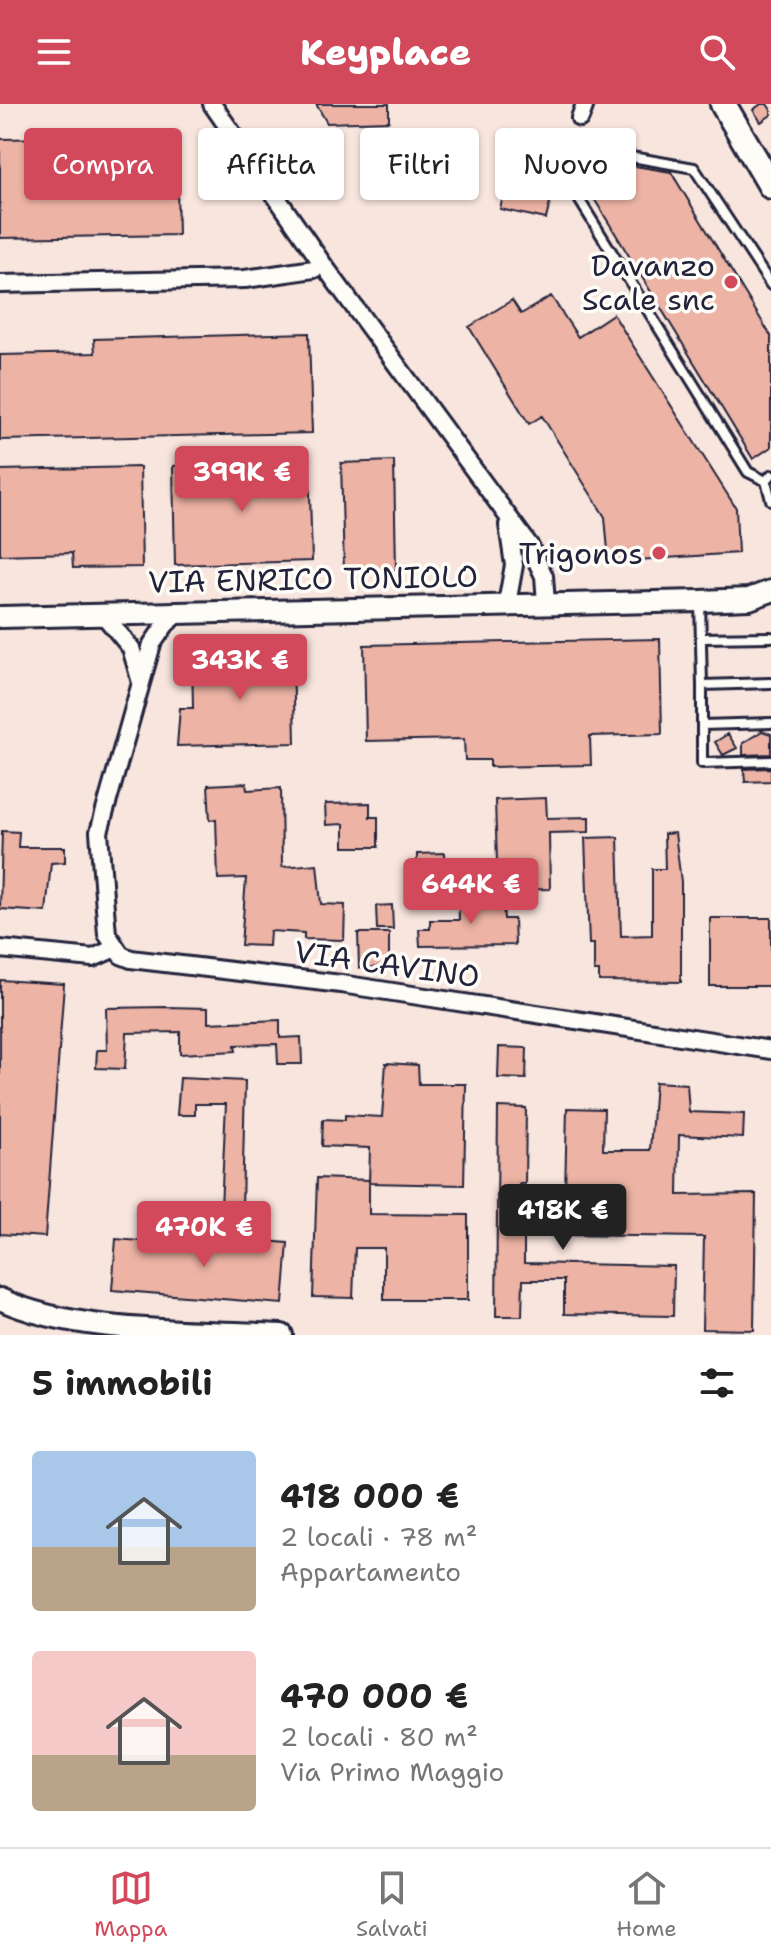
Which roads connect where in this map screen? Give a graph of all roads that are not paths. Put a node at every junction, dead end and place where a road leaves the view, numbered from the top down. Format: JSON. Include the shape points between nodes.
{"nodes":[{"id":1,"x":212,"y":104,"type":"edge"},
{"id":2,"x":723,"y":104,"type":"edge"},
{"id":3,"x":771,"y":186,"type":"edge"},
{"id":4,"x":322,"y":263,"type":"junction"},
{"id":5,"x":0,"y":284,"type":"edge"},
{"id":6,"x":771,"y":285,"type":"edge"},
{"id":7,"x":768,"y":478,"type":"edge"},
{"id":8,"x":771,"y":500,"type":"edge"},
{"id":9,"x":504,"y":515,"type":"junction"},
{"id":10,"x":771,"y":591,"type":"edge"},
{"id":11,"x":700,"y":601,"type":"junction"},
{"id":12,"x":546,"y":603,"type":"junction"},
{"id":13,"x":507,"y":604,"type":"junction"},
{"id":14,"x":179,"y":612,"type":"junction"},
{"id":15,"x":102,"y":613,"type":"junction"},
{"id":16,"x":0,"y":617,"type":"edge"},
{"id":17,"x":771,"y":637,"type":"edge"},
{"id":18,"x":701,"y":638,"type":"junction"},
{"id":19,"x":140,"y":679,"type":"junction"},
{"id":20,"x":771,"y":683,"type":"edge"},
{"id":21,"x":702,"y":685,"type":"junction"},
{"id":22,"x":771,"y":723,"type":"edge"},
{"id":23,"x":702,"y":725,"type":"junction"},
{"id":24,"x":771,"y":761,"type":"edge"},
{"id":25,"x":115,"y":948,"type":"junction"},
{"id":26,"x":0,"y":949,"type":"edge"},
{"id":27,"x":771,"y":1050,"type":"edge"},
{"id":28,"x":0,"y":1299,"type":"edge"},
{"id":29,"x":243,"y":1334,"type":"edge"},
{"id":30,"x":282,"y":1335,"type":"edge"}],
"edges":[{"from":1,"to":4,"type":"street"},
{"from":2,"to":3,"type":"main road"},
{"from":4,"to":5,"type":"street","via":[[314,269],[245,279]]},
{"from":4,"to":9,"type":"street"},
{"from":6,"to":7,"type":"lane","via":[[694,168],[626,156],[572,188],[748,472]]},
{"from":7,"to":8,"type":"lane"},
{"from":9,"to":12,"type":"street","via":[[529,545],[544,576]]},
{"from":9,"to":13,"type":"street","via":[[514,549]]},
{"from":10,"to":11,"type":"street","name":"VIA ENRICO TONIOLO","via":[[749,599]]},
{"from":11,"to":12,"type":"street","name":"VIA ENRICO TONIOLO"},
{"from":11,"to":18,"type":"lane"},
{"from":12,"to":13,"type":"street","name":"VIA ENRICO TONIOLO"},
{"from":13,"to":14,"type":"street","name":"VIA ENRICO TONIOLO"},
{"from":14,"to":15,"type":"street","name":"VIA ENRICO TONIOLO"},
{"from":14,"to":19,"type":"street","via":[[152,644]]},
{"from":15,"to":16,"type":"street","name":"VIA ENRICO TONIOLO"},
{"from":15,"to":19,"type":"street","via":[[131,648]]},
{"from":17,"to":18,"type":"lane"},
{"from":18,"to":21,"type":"lane"},
{"from":19,"to":25,"type":"street","via":[[99,832],[107,934]]},
{"from":20,"to":21,"type":"lane"},
{"from":21,"to":23,"type":"lane"},
{"from":22,"to":23,"type":"lane"},
{"from":23,"to":24,"type":"lane","via":[[702,763]]},
{"from":25,"to":26,"type":"street","via":[[93,958]]},
{"from":25,"to":27,"type":"street","name":"VIA CAVINO","via":[[131,959],[341,984]]},
{"from":28,"to":29,"type":"street","via":[[22,1310],[85,1323]]},
{"from":29,"to":30,"type":"street"}]}
